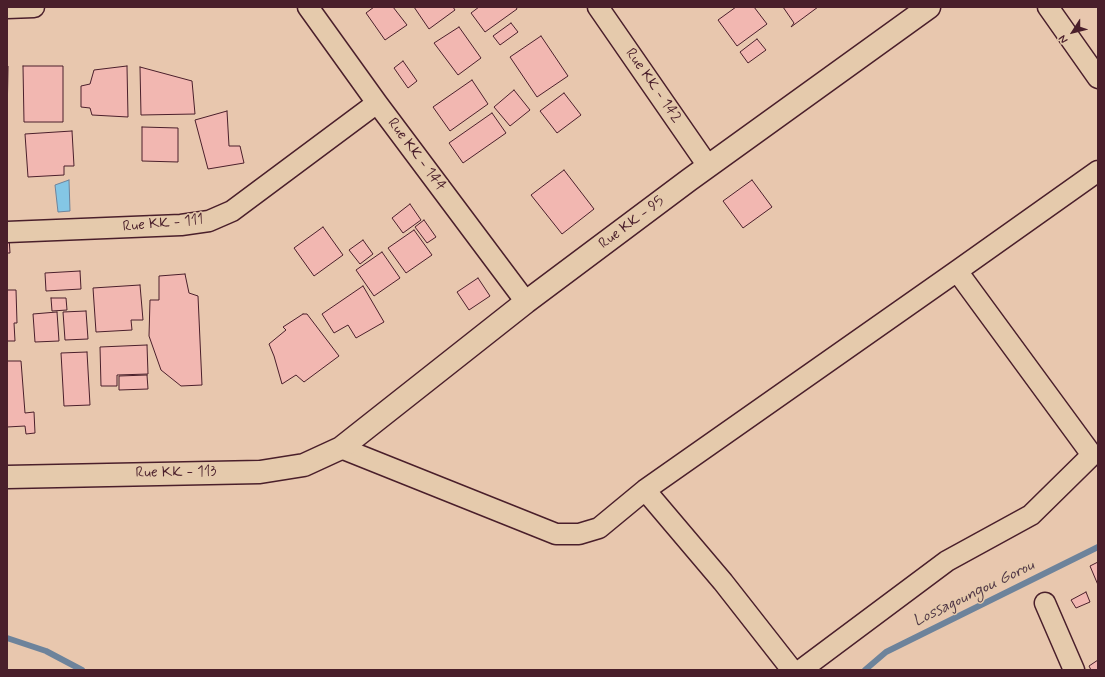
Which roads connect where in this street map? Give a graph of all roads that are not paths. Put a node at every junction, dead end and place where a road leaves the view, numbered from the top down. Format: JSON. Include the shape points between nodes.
{"nodes":[{"id":1,"x":34,"y":7,"type":"edge"},
{"id":2,"x":308,"y":7,"type":"edge"},
{"id":3,"x":598,"y":7,"type":"edge"},
{"id":4,"x":929,"y":7,"type":"edge"},
{"id":5,"x":1048,"y":7,"type":"edge"},
{"id":6,"x":9,"y":8,"type":"edge"},
{"id":7,"x":1098,"y":78,"type":"edge"},
{"id":8,"x":377,"y":103,"type":"junction"},
{"id":9,"x":708,"y":166,"type":"junction"},
{"id":10,"x":1098,"y":171,"type":"edge"},
{"id":11,"x":7,"y":232,"type":"edge"},
{"id":12,"x":957,"y":271,"type":"junction"},
{"id":13,"x":526,"y":302,"type":"junction"},
{"id":14,"x":341,"y":448,"type":"junction"},
{"id":15,"x":1095,"y":455,"type":"edge"},
{"id":16,"x":7,"y":477,"type":"edge"},
{"id":17,"x":645,"y":490,"type":"junction"},
{"id":18,"x":1045,"y":603,"type":"dead end"},
{"id":19,"x":792,"y":670,"type":"edge"},
{"id":20,"x":801,"y":670,"type":"edge"},
{"id":21,"x":1074,"y":670,"type":"edge"}],
"edges":[{"from":1,"to":6,"type":"street"},
{"from":2,"to":8,"type":"street","name":"Rue KK - 144"},
{"from":3,"to":9,"type":"street","name":"Rue KK - 142"},
{"from":4,"to":9,"type":"street","name":"Rue KK - 95"},
{"from":5,"to":7,"type":"street"},
{"from":8,"to":11,"type":"street","name":"Rue KK - 111","via":[[232,210],[209,221],[180,226]]},
{"from":8,"to":13,"type":"street","name":"Rue KK - 144"},
{"from":9,"to":13,"type":"street","name":"Rue KK - 95"},
{"from":10,"to":12,"type":"street"},
{"from":12,"to":15,"type":"street"},
{"from":12,"to":17,"type":"street"},
{"from":13,"to":14,"type":"street","name":"Rue KK - 95"},
{"from":14,"to":16,"type":"street","name":"Rue KK - 113","via":[[304,466],[260,472]]},
{"from":14,"to":17,"type":"street","via":[[556,534],[579,534],[599,528]]},
{"from":15,"to":20,"type":"street","via":[[1031,515],[947,561]]},
{"from":17,"to":19,"type":"street","via":[[723,582]]},
{"from":18,"to":21,"type":"street"}]}
